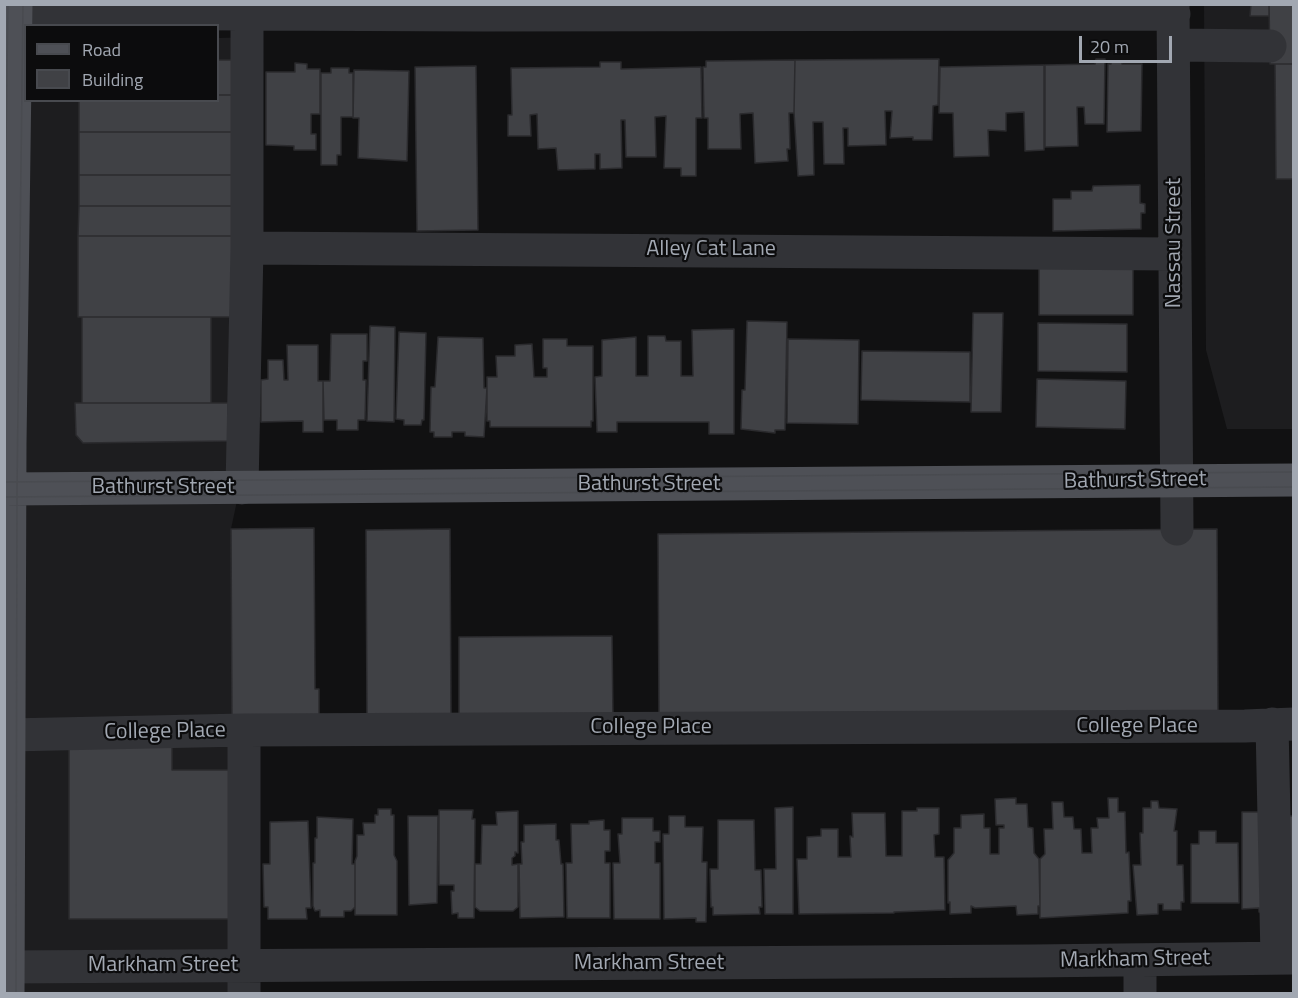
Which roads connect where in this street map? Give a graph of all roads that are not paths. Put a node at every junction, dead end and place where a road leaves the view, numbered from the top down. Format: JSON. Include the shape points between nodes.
{"nodes":[{"id":1,"x":12,"y":10,"type":"edge"},
{"id":2,"x":696,"y":10,"type":"edge"},
{"id":3,"x":247,"y":14,"type":"junction"},
{"id":4,"x":1174,"y":21,"type":"edge"},
{"id":5,"x":1270,"y":46,"type":"dead end"},
{"id":6,"x":247,"y":248,"type":"junction"},
{"id":7,"x":1175,"y":254,"type":"junction"},
{"id":8,"x":1293,"y":480,"type":"edge"},
{"id":9,"x":1177,"y":481,"type":"junction"},
{"id":10,"x":242,"y":488,"type":"junction"},
{"id":11,"x":7,"y":489,"type":"edge"},
{"id":12,"x":1177,"y":530,"type":"dead end"},
{"id":13,"x":1282,"y":724,"type":"edge"},
{"id":14,"x":244,"y":730,"type":"junction"},
{"id":15,"x":9,"y":735,"type":"junction"},
{"id":16,"x":1285,"y":958,"type":"edge"},
{"id":17,"x":1140,"y":960,"type":"junction"},
{"id":18,"x":7,"y":976,"type":"edge"},
{"id":19,"x":244,"y":980,"type":"edge"},
{"id":20,"x":1140,"y":993,"type":"edge"}],
"edges":[{"from":1,"to":3,"type":"street"},
{"from":1,"to":11,"type":"main road"},
{"from":2,"to":3,"type":"street"},
{"from":2,"to":4,"type":"street"},
{"from":3,"to":6,"type":"street"},
{"from":4,"to":5,"type":"street"},
{"from":4,"to":7,"type":"street","name":"Nassau Street"},
{"from":6,"to":7,"type":"street","name":"Alley Cat Lane"},
{"from":6,"to":10,"type":"street"},
{"from":7,"to":9,"type":"street","name":"Nassau Street"},
{"from":8,"to":9,"type":"main road","name":"Bathurst Street"},
{"from":9,"to":10,"type":"main road","name":"Bathurst Street"},
{"from":9,"to":12,"type":"street","name":"Nassau Street"},
{"from":10,"to":11,"type":"main road","name":"Bathurst Street"},
{"from":11,"to":15,"type":"main road"},
{"from":13,"to":14,"type":"street","name":"College Place"},
{"from":13,"to":16,"type":"street"},
{"from":14,"to":15,"type":"street","name":"College Place"},
{"from":14,"to":19,"type":"street"},
{"from":15,"to":18,"type":"main road"},
{"from":16,"to":17,"type":"street","name":"Markham Street"},
{"from":17,"to":19,"type":"street","name":"Markham Street"},
{"from":17,"to":20,"type":"street"},
{"from":18,"to":19,"type":"street","name":"Markham Street"}]}
